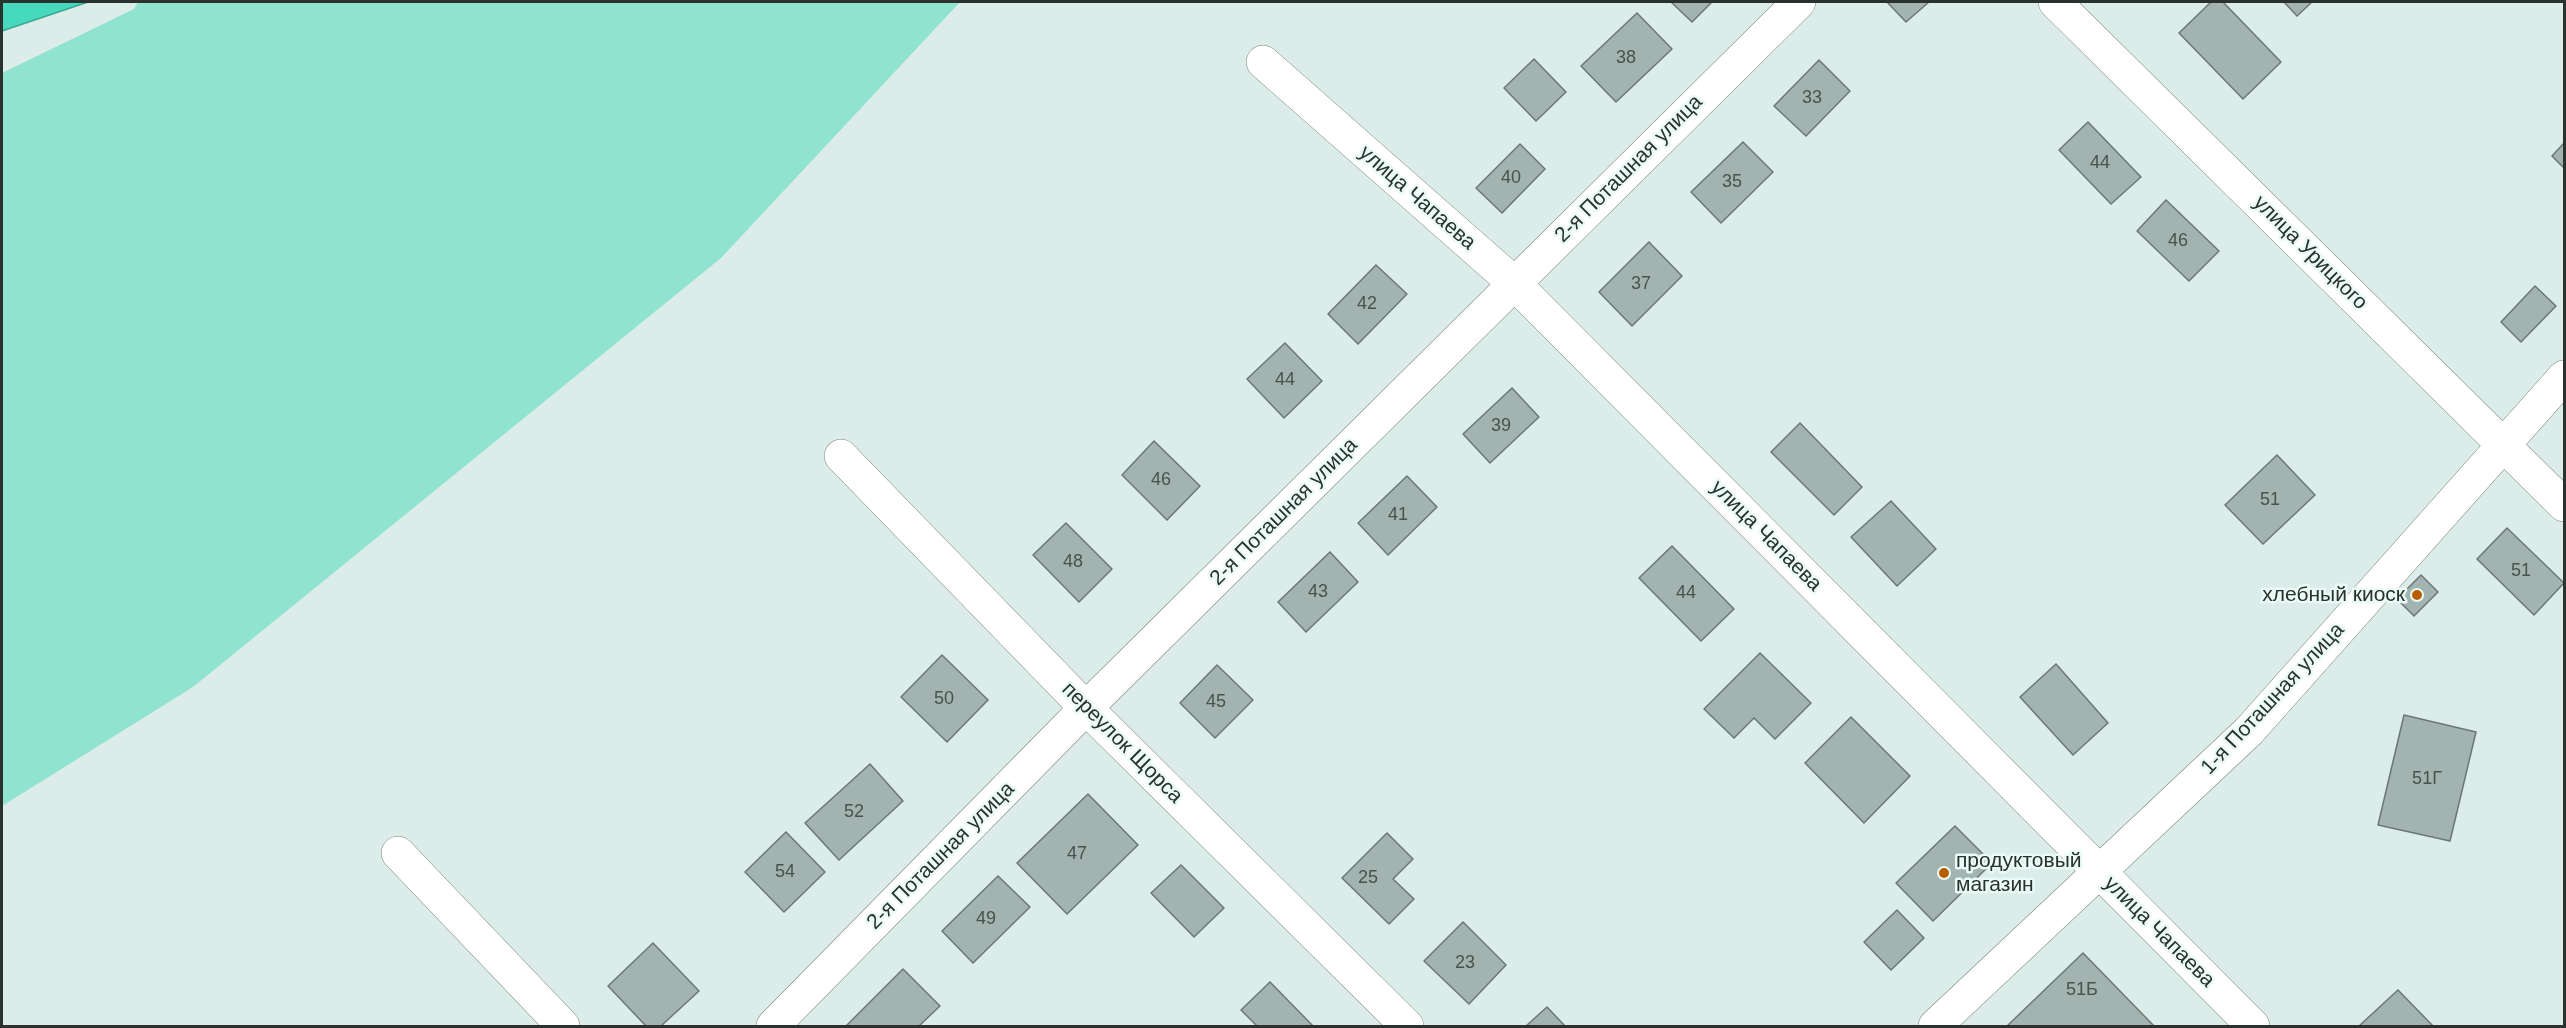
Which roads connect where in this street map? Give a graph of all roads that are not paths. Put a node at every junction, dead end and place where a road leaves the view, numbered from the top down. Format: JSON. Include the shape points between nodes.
{"nodes":[{"id":1,"x":1799,"y":2,"type":"edge"},
{"id":2,"x":2055,"y":2,"type":"edge"},
{"id":3,"x":1263,"y":62,"type":"dead end"},
{"id":4,"x":1514,"y":283,"type":"junction"},
{"id":5,"x":2565,"y":377,"type":"edge"},
{"id":6,"x":2503,"y":443,"type":"junction"},
{"id":7,"x":841,"y":456,"type":"dead end"},
{"id":8,"x":2565,"y":505,"type":"edge"},
{"id":9,"x":1086,"y":708,"type":"junction"},
{"id":10,"x":398,"y":853,"type":"dead end"},
{"id":11,"x":2098,"y":871,"type":"junction"},
{"id":12,"x":563,"y":1026,"type":"edge"},
{"id":13,"x":773,"y":1026,"type":"edge"},
{"id":14,"x":1407,"y":1026,"type":"edge"},
{"id":15,"x":1935,"y":1026,"type":"edge"},
{"id":16,"x":2253,"y":1026,"type":"edge"}],
"edges":[{"from":1,"to":4,"type":"street","name":"2-я Поташная улица"},
{"from":2,"to":6,"type":"street","name":"улица Урицкого"},
{"from":3,"to":4,"type":"street","name":"улица Чапаева"},
{"from":4,"to":9,"type":"street","name":"2-я Поташная улица"},
{"from":4,"to":11,"type":"street","name":"улица Чапаева"},
{"from":5,"to":6,"type":"street","name":"1-я Поташная улица"},
{"from":6,"to":8,"type":"street","name":"улица Урицкого"},
{"from":6,"to":11,"type":"street","name":"1-я Поташная улица","via":[[2249,731]]},
{"from":7,"to":9,"type":"street","name":"переулок Щорса"},
{"from":9,"to":13,"type":"street","name":"2-я Поташная улица"},
{"from":9,"to":14,"type":"street","name":"переулок Щорса"},
{"from":10,"to":12,"type":"street"},
{"from":11,"to":15,"type":"street","name":"1-я Поташная улица"},
{"from":11,"to":16,"type":"street","name":"улица Чапаева"}]}
